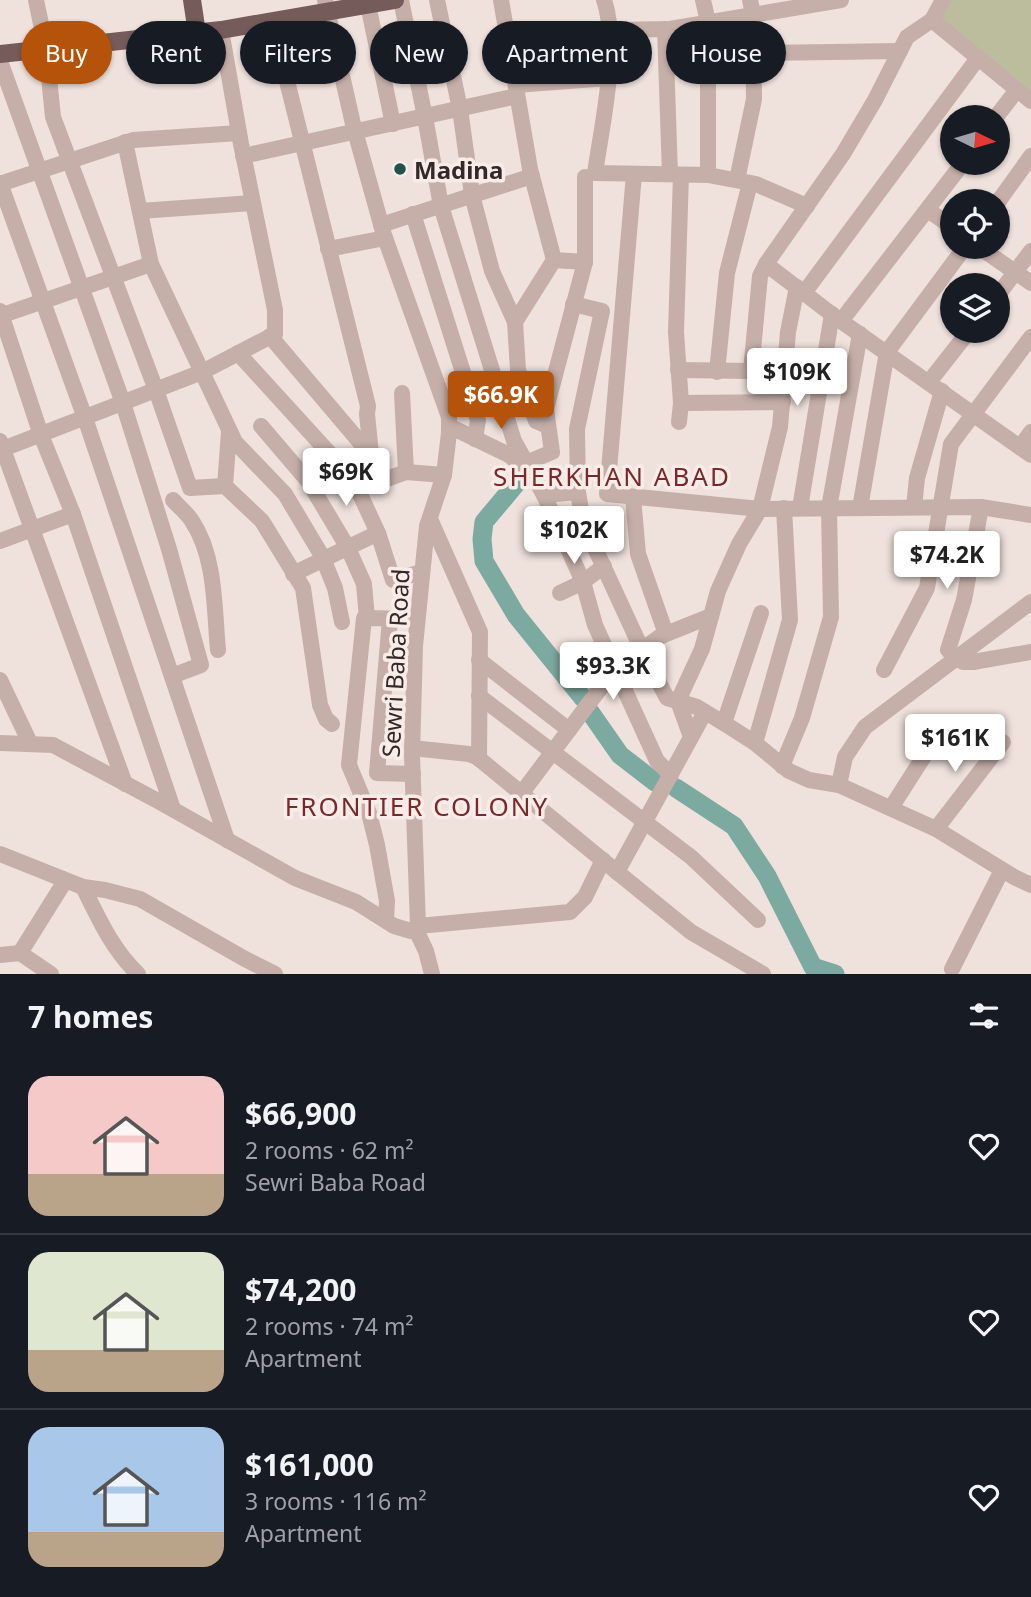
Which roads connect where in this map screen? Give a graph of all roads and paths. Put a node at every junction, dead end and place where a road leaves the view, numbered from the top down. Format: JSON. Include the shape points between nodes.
{"nodes":[{"id":1,"x":36,"y":0,"type":"edge"},
{"id":2,"x":192,"y":0,"type":"edge"},
{"id":3,"x":395,"y":0,"type":"edge"},
{"id":4,"x":401,"y":0,"type":"edge"},
{"id":5,"x":437,"y":0,"type":"edge"},
{"id":6,"x":501,"y":0,"type":"edge"},
{"id":7,"x":604,"y":0,"type":"edge"},
{"id":8,"x":703,"y":0,"type":"edge"},
{"id":9,"x":841,"y":0,"type":"edge"},
{"id":10,"x":943,"y":0,"type":"edge"},
{"id":11,"x":368,"y":2,"type":"edge"},
{"id":12,"x":326,"y":6,"type":"edge"},
{"id":13,"x":751,"y":7,"type":"edge"},
{"id":14,"x":932,"y":20,"type":"junction"},
{"id":15,"x":40,"y":21,"type":"edge"},
{"id":16,"x":195,"y":21,"type":"edge"},
{"id":17,"x":272,"y":21,"type":"edge"},
{"id":18,"x":608,"y":21,"type":"edge"},
{"id":19,"x":708,"y":21,"type":"edge"},
{"id":20,"x":711,"y":21,"type":"edge"},
{"id":21,"x":652,"y":29,"type":"edge"},
{"id":22,"x":665,"y":29,"type":"joint"},
{"id":23,"x":21,"y":51,"type":"edge"},
{"id":24,"x":900,"y":51,"type":"junction"},
{"id":25,"x":786,"y":53,"type":"edge"},
{"id":26,"x":0,"y":54,"type":"edge"},
{"id":27,"x":978,"y":58,"type":"junction"},
{"id":28,"x":0,"y":61,"type":"edge"},
{"id":29,"x":226,"y":63,"type":"edge"},
{"id":30,"x":50,"y":84,"type":"edge"},
{"id":31,"x":287,"y":84,"type":"edge"},
{"id":32,"x":566,"y":84,"type":"edge"},
{"id":33,"x":607,"y":84,"type":"edge"},
{"id":34,"x":708,"y":84,"type":"edge"},
{"id":35,"x":754,"y":84,"type":"edge"},
{"id":36,"x":1017,"y":90,"type":"junction"},
{"id":37,"x":517,"y":91,"type":"junction"},
{"id":38,"x":1031,"y":101,"type":"edge"},
{"id":39,"x":1005,"y":105,"type":"edge"},
{"id":40,"x":460,"y":109,"type":"junction"},
{"id":41,"x":425,"y":117,"type":"junction"},
{"id":42,"x":393,"y":124,"type":"junction"},
{"id":43,"x":355,"y":132,"type":"junction"},
{"id":44,"x":239,"y":134,"type":"junction"},
{"id":45,"x":125,"y":142,"type":"junction"},
{"id":46,"x":302,"y":144,"type":"junction"},
{"id":47,"x":243,"y":156,"type":"junction"},
{"id":48,"x":1031,"y":156,"type":"edge"},
{"id":49,"x":69,"y":161,"type":"junction"},
{"id":50,"x":40,"y":171,"type":"junction"},
{"id":51,"x":634,"y":174,"type":"junction"},
{"id":52,"x":676,"y":175,"type":"junction"},
{"id":53,"x":708,"y":175,"type":"junction"},
{"id":54,"x":954,"y":175,"type":"edge"},
{"id":55,"x":531,"y":176,"type":"junction"},
{"id":56,"x":585,"y":177,"type":"dead end"},
{"id":57,"x":744,"y":181,"type":"junction"},
{"id":58,"x":0,"y":184,"type":"edge"},
{"id":59,"x":1007,"y":189,"type":"edge"},
{"id":60,"x":472,"y":195,"type":"junction"},
{"id":61,"x":252,"y":203,"type":"junction"},
{"id":62,"x":441,"y":206,"type":"junction"},
{"id":63,"x":807,"y":206,"type":"junction"},
{"id":64,"x":928,"y":210,"type":"junction"},
{"id":65,"x":140,"y":211,"type":"junction"},
{"id":66,"x":413,"y":214,"type":"junction"},
{"id":67,"x":940,"y":218,"type":"edge"},
{"id":68,"x":383,"y":231,"type":"junction"},
{"id":69,"x":328,"y":249,"type":"junction"},
{"id":70,"x":1031,"y":251,"type":"edge"},
{"id":71,"x":956,"y":259,"type":"edge"},
{"id":72,"x":996,"y":259,"type":"edge"},
{"id":73,"x":554,"y":260,"type":"junction"},
{"id":74,"x":585,"y":262,"type":"junction"},
{"id":75,"x":151,"y":264,"type":"junction"},
{"id":76,"x":766,"y":264,"type":"junction"},
{"id":77,"x":1015,"y":272,"type":"junction"},
{"id":78,"x":113,"y":276,"type":"junction"},
{"id":79,"x":1010,"y":279,"type":"edge"},
{"id":80,"x":1031,"y":283,"type":"edge"},
{"id":81,"x":81,"y":287,"type":"junction"},
{"id":82,"x":801,"y":290,"type":"junction"},
{"id":83,"x":42,"y":301,"type":"junction"},
{"id":84,"x":573,"y":304,"type":"junction"},
{"id":85,"x":0,"y":314,"type":"edge"},
{"id":86,"x":836,"y":318,"type":"junction"},
{"id":87,"x":515,"y":322,"type":"junction"},
{"id":88,"x":860,"y":334,"type":"junction"},
{"id":89,"x":270,"y":336,"type":"junction"},
{"id":90,"x":1031,"y":337,"type":"edge"},
{"id":91,"x":962,"y":343,"type":"edge"},
{"id":92,"x":887,"y":352,"type":"junction"},
{"id":93,"x":238,"y":353,"type":"junction"},
{"id":94,"x":678,"y":370,"type":"junction"},
{"id":95,"x":202,"y":372,"type":"junction"},
{"id":96,"x":717,"y":372,"type":"junction"},
{"id":97,"x":935,"y":387,"type":"junction"},
{"id":98,"x":156,"y":390,"type":"junction"},
{"id":99,"x":402,"y":393,"type":"dead end"},
{"id":100,"x":783,"y":402,"type":"junction"},
{"id":101,"x":123,"y":403,"type":"junction"},
{"id":102,"x":681,"y":403,"type":"junction"},
{"id":103,"x":972,"y":413,"type":"junction"},
{"id":104,"x":85,"y":418,"type":"junction"},
{"id":105,"x":679,"y":422,"type":"dead end"},
{"id":106,"x":261,"y":426,"type":"dead end"},
{"id":107,"x":449,"y":426,"type":"junction"},
{"id":108,"x":548,"y":426,"type":"junction"},
{"id":109,"x":229,"y":432,"type":"junction"},
{"id":110,"x":1031,"y":432,"type":"edge"},
{"id":111,"x":41,"y":435,"type":"junction"},
{"id":112,"x":475,"y":439,"type":"junction"},
{"id":113,"x":1,"y":447,"type":"edge"},
{"id":114,"x":1025,"y":451,"type":"edge"},
{"id":115,"x":371,"y":455,"type":"junction"},
{"id":116,"x":528,"y":468,"type":"junction"},
{"id":117,"x":406,"y":472,"type":"junction"},
{"id":118,"x":444,"y":475,"type":"junction"},
{"id":119,"x":374,"y":483,"type":"junction"},
{"id":120,"x":225,"y":486,"type":"junction"},
{"id":121,"x":190,"y":488,"type":"junction"},
{"id":122,"x":358,"y":490,"type":"junction"},
{"id":123,"x":578,"y":492,"type":"junction"},
{"id":124,"x":544,"y":495,"type":"junction"},
{"id":125,"x":633,"y":497,"type":"junction"},
{"id":126,"x":173,"y":500,"type":"junction"},
{"id":127,"x":940,"y":506,"type":"junction"},
{"id":128,"x":914,"y":507,"type":"junction"},
{"id":129,"x":981,"y":507,"type":"junction"},
{"id":130,"x":792,"y":508,"type":"junction"},
{"id":131,"x":829,"y":508,"type":"junction"},
{"id":132,"x":860,"y":508,"type":"junction"},
{"id":133,"x":760,"y":509,"type":"junction"},
{"id":134,"x":157,"y":511,"type":"junction"},
{"id":135,"x":73,"y":514,"type":"junction"},
{"id":136,"x":1031,"y":515,"type":"edge"},
{"id":137,"x":430,"y":519,"type":"junction"},
{"id":138,"x":32,"y":528,"type":"junction"},
{"id":139,"x":379,"y":533,"type":"junction"},
{"id":140,"x":0,"y":541,"type":"edge"},
{"id":141,"x":348,"y":548,"type":"junction"},
{"id":142,"x":324,"y":560,"type":"junction"},
{"id":143,"x":604,"y":566,"type":"junction"},
{"id":144,"x":422,"y":572,"type":"junction"},
{"id":145,"x":293,"y":574,"type":"junction"},
{"id":146,"x":583,"y":582,"type":"junction"},
{"id":147,"x":560,"y":593,"type":"dead end"},
{"id":148,"x":1031,"y":602,"type":"edge"},
{"id":149,"x":761,"y":613,"type":"dead end"},
{"id":150,"x":711,"y":616,"type":"junction"},
{"id":151,"x":367,"y":618,"type":"junction"},
{"id":152,"x":390,"y":619,"type":"junction"},
{"id":153,"x":417,"y":619,"type":"junction"},
{"id":154,"x":342,"y":622,"type":"dead end"},
{"id":155,"x":666,"y":634,"type":"junction"},
{"id":156,"x":218,"y":650,"type":"dead end"},
{"id":157,"x":642,"y":650,"type":"junction"},
{"id":158,"x":1031,"y":652,"type":"edge"},
{"id":159,"x":957,"y":657,"type":"junction"},
{"id":160,"x":480,"y":660,"type":"junction"},
{"id":161,"x":614,"y":670,"type":"junction"},
{"id":162,"x":884,"y":670,"type":"dead end"},
{"id":163,"x":172,"y":676,"type":"junction"},
{"id":164,"x":0,"y":680,"type":"edge"},
{"id":165,"x":480,"y":696,"type":"junction"},
{"id":166,"x":678,"y":701,"type":"junction"},
{"id":167,"x":705,"y":712,"type":"junction"},
{"id":168,"x":724,"y":723,"type":"junction"},
{"id":169,"x":332,"y":724,"type":"dead end"},
{"id":170,"x":569,"y":730,"type":"junction"},
{"id":171,"x":691,"y":737,"type":"junction"},
{"id":172,"x":933,"y":742,"type":"dead end"},
{"id":173,"x":0,"y":743,"type":"edge"},
{"id":174,"x":755,"y":743,"type":"junction"},
{"id":175,"x":1003,"y":743,"type":"dead end"},
{"id":176,"x":30,"y":744,"type":"junction"},
{"id":177,"x":412,"y":748,"type":"junction"},
{"id":178,"x":551,"y":752,"type":"junction"},
{"id":179,"x":479,"y":759,"type":"junction"},
{"id":180,"x":782,"y":766,"type":"junction"},
{"id":181,"x":413,"y":774,"type":"junction"},
{"id":182,"x":671,"y":775,"type":"junction"},
{"id":183,"x":125,"y":784,"type":"junction"},
{"id":184,"x":839,"y":785,"type":"junction"},
{"id":185,"x":521,"y":794,"type":"junction"},
{"id":186,"x":891,"y":808,"type":"junction"},
{"id":187,"x":173,"y":809,"type":"junction"},
{"id":188,"x":644,"y":824,"type":"junction"},
{"id":189,"x":936,"y":829,"type":"junction"},
{"id":190,"x":227,"y":840,"type":"junction"},
{"id":191,"x":0,"y":854,"type":"edge"},
{"id":192,"x":603,"y":860,"type":"junction"},
{"id":193,"x":1002,"y":870,"type":"junction"},
{"id":194,"x":617,"y":872,"type":"junction"},
{"id":195,"x":1029,"y":879,"type":"edge"},
{"id":196,"x":65,"y":881,"type":"junction"},
{"id":197,"x":83,"y":887,"type":"junction"},
{"id":198,"x":386,"y":920,"type":"junction"},
{"id":199,"x":758,"y":920,"type":"dead end"},
{"id":200,"x":416,"y":927,"type":"junction"},
{"id":201,"x":20,"y":954,"type":"junction"},
{"id":202,"x":0,"y":955,"type":"edge"},
{"id":203,"x":952,"y":969,"type":"dead end"},
{"id":204,"x":51,"y":974,"type":"edge"},
{"id":205,"x":138,"y":974,"type":"edge"},
{"id":206,"x":275,"y":974,"type":"edge"},
{"id":207,"x":432,"y":974,"type":"edge"},
{"id":208,"x":763,"y":974,"type":"edge"}],
"edges":[{"from":1,"to":15,"type":"street"},
{"from":2,"to":16,"type":"main road"},
{"from":3,"to":11,"type":"main road"},
{"from":4,"to":41,"type":"street"},
{"from":5,"to":40,"type":"street"},
{"from":6,"to":37,"type":"street"},
{"from":7,"to":18,"type":"street"},
{"from":8,"to":19,"type":"street"},
{"from":9,"to":13,"type":"street"},
{"from":10,"to":14,"type":"street"},
{"from":11,"to":12,"type":"main road"},
{"from":11,"to":42,"type":"street"},
{"from":12,"to":17,"type":"main road"},
{"from":12,"to":43,"type":"street","name":"Sewri Baba Road"},
{"from":13,"to":20,"type":"street"},
{"from":14,"to":24,"type":"street","via":[[907,37]]},
{"from":14,"to":27,"type":"street"},
{"from":21,"to":22,"type":"street"},
{"from":22,"to":52,"type":"street"},
{"from":23,"to":26,"type":"main road"},
{"from":24,"to":25,"type":"street"},
{"from":24,"to":63,"type":"street","via":[[843,154]]},
{"from":27,"to":36,"type":"street"},
{"from":27,"to":82,"type":"street"},
{"from":28,"to":50,"type":"street"},
{"from":29,"to":44,"type":"street"},
{"from":30,"to":49,"type":"street","via":[[53,117]]},
{"from":31,"to":46,"type":"street"},
{"from":32,"to":37,"type":"street"},
{"from":33,"to":51,"type":"street","via":[[595,173]]},
{"from":34,"to":53,"type":"street"},
{"from":35,"to":57,"type":"street"},
{"from":36,"to":38,"type":"street"},
{"from":36,"to":39,"type":"street"},
{"from":37,"to":40,"type":"street"},
{"from":37,"to":55,"type":"street"},
{"from":40,"to":41,"type":"street"},
{"from":40,"to":60,"type":"street"},
{"from":41,"to":42,"type":"street"},
{"from":41,"to":62,"type":"street"},
{"from":42,"to":43,"type":"street"},
{"from":43,"to":46,"type":"street"},
{"from":43,"to":68,"type":"street","name":"Sewri Baba Road"},
{"from":44,"to":45,"type":"street"},
{"from":44,"to":47,"type":"street"},
{"from":45,"to":49,"type":"street"},
{"from":45,"to":65,"type":"street"},
{"from":46,"to":47,"type":"street"},
{"from":46,"to":69,"type":"street"},
{"from":47,"to":61,"type":"street"},
{"from":48,"to":59,"type":"street"},
{"from":49,"to":50,"type":"street"},
{"from":49,"to":78,"type":"street"},
{"from":50,"to":58,"type":"street"},
{"from":50,"to":81,"type":"street"},
{"from":51,"to":52,"type":"street"},
{"from":51,"to":125,"type":"street","via":[[607,494]]},
{"from":52,"to":53,"type":"street"},
{"from":52,"to":94,"type":"street"},
{"from":53,"to":57,"type":"street"},
{"from":54,"to":64,"type":"street"},
{"from":55,"to":60,"type":"street"},
{"from":55,"to":73,"type":"street"},
{"from":56,"to":74,"type":"street"},
{"from":57,"to":63,"type":"street"},
{"from":57,"to":96,"type":"street","via":[[727,273]]},
{"from":58,"to":83,"type":"street"},
{"from":60,"to":62,"type":"street"},
{"from":60,"to":87,"type":"street","via":[[492,271]]},
{"from":61,"to":65,"type":"street"},
{"from":61,"to":89,"type":"street","via":[[275,310],[275,334]]},
{"from":62,"to":66,"type":"street"},
{"from":62,"to":116,"type":"street","via":[[514,442]]},
{"from":63,"to":76,"type":"street"},
{"from":64,"to":67,"type":"street"},
{"from":64,"to":86,"type":"street"},
{"from":65,"to":75,"type":"street"},
{"from":66,"to":68,"type":"street"},
{"from":66,"to":112,"type":"street","via":[[478,420]]},
{"from":68,"to":69,"type":"street"},
{"from":68,"to":107,"type":"street","name":"Sewri Baba Road"},
{"from":69,"to":115,"type":"street","via":[[368,406]]},
{"from":70,"to":77,"type":"street"},
{"from":71,"to":92,"type":"street"},
{"from":72,"to":77,"type":"street"},
{"from":73,"to":74,"type":"street"},
{"from":73,"to":87,"type":"street"},
{"from":74,"to":84,"type":"street"},
{"from":75,"to":78,"type":"street"},
{"from":75,"to":95,"type":"street"},
{"from":76,"to":82,"type":"street"},
{"from":76,"to":96,"type":"street","via":[[760,276],[751,372]]},
{"from":77,"to":79,"type":"street"},
{"from":77,"to":80,"type":"street"},
{"from":78,"to":81,"type":"street"},
{"from":78,"to":98,"type":"street"},
{"from":81,"to":83,"type":"street"},
{"from":81,"to":101,"type":"street"},
{"from":82,"to":86,"type":"street"},
{"from":82,"to":100,"type":"street","via":[[788,332]]},
{"from":83,"to":85,"type":"street"},
{"from":83,"to":104,"type":"street"},
{"from":84,"to":108,"type":"street","via":[[546,409]]},
{"from":84,"to":123,"type":"street","via":[[602,312],[577,429]]},
{"from":85,"to":111,"type":"street"},
{"from":86,"to":88,"type":"street"},
{"from":86,"to":130,"type":"street"},
{"from":87,"to":108,"type":"street","via":[[518,370],[536,421]]},
{"from":88,"to":92,"type":"street"},
{"from":88,"to":131,"type":"street"},
{"from":89,"to":93,"type":"street"},
{"from":89,"to":115,"type":"street"},
{"from":90,"to":103,"type":"street"},
{"from":91,"to":97,"type":"street"},
{"from":92,"to":97,"type":"street"},
{"from":92,"to":132,"type":"street"},
{"from":93,"to":95,"type":"street"},
{"from":93,"to":122,"type":"street"},
{"from":94,"to":96,"type":"street"},
{"from":94,"to":102,"type":"street"},
{"from":95,"to":98,"type":"street"},
{"from":95,"to":109,"type":"street"},
{"from":97,"to":103,"type":"street"},
{"from":97,"to":128,"type":"street"},
{"from":98,"to":101,"type":"street"},
{"from":98,"to":121,"type":"street"},
{"from":99,"to":117,"type":"street"},
{"from":100,"to":102,"type":"street"},
{"from":100,"to":133,"type":"street"},
{"from":101,"to":104,"type":"street"},
{"from":101,"to":134,"type":"street"},
{"from":102,"to":105,"type":"street"},
{"from":103,"to":114,"type":"street"},
{"from":103,"to":127,"type":"street","via":[[951,444]]},
{"from":104,"to":111,"type":"street"},
{"from":104,"to":163,"type":"street"},
{"from":106,"to":141,"type":"street","via":[[308,481]]},
{"from":107,"to":112,"type":"street"},
{"from":107,"to":118,"type":"street","name":"Sewri Baba Road"},
{"from":108,"to":116,"type":"street","via":[[552,452]]},
{"from":109,"to":120,"type":"street"},
{"from":109,"to":142,"type":"street","via":[[285,495]]},
{"from":110,"to":114,"type":"street"},
{"from":111,"to":113,"type":"street"},
{"from":111,"to":135,"type":"street"},
{"from":112,"to":116,"type":"street"},
{"from":113,"to":138,"type":"street"},
{"from":115,"to":119,"type":"street"},
{"from":116,"to":124,"type":"street"},
{"from":117,"to":118,"type":"street"},
{"from":117,"to":119,"type":"street"},
{"from":118,"to":137,"type":"street","name":"Sewri Baba Road"},
{"from":119,"to":122,"type":"street"},
{"from":120,"to":121,"type":"street"},
{"from":120,"to":145,"type":"street","via":[[262,521]]},
{"from":121,"to":126,"type":"street"},
{"from":122,"to":139,"type":"street"},
{"from":123,"to":124,"type":"street"},
{"from":123,"to":143,"type":"street","via":[[583,522]]},
{"from":124,"to":146,"type":"street"},
{"from":125,"to":133,"type":"street"},
{"from":125,"to":155,"type":"street","via":[[638,554]]},
{"from":126,"to":134,"type":"street"},
{"from":126,"to":156,"type":"street","via":[[192,521],[205,548]]},
{"from":127,"to":128,"type":"street"},
{"from":127,"to":129,"type":"street"},
{"from":127,"to":162,"type":"street","via":[[927,588]]},
{"from":128,"to":132,"type":"street"},
{"from":129,"to":136,"type":"street"},
{"from":129,"to":159,"type":"street","via":[[964,600],[948,650]]},
{"from":130,"to":131,"type":"street"},
{"from":130,"to":133,"type":"street"},
{"from":130,"to":174,"type":"street","via":[[790,620]]},
{"from":131,"to":132,"type":"street"},
{"from":131,"to":180,"type":"street","via":[[831,617],[802,718]]},
{"from":133,"to":150,"type":"street","via":[[734,556]]},
{"from":134,"to":163,"type":"street","via":[[201,665]]},
{"from":135,"to":138,"type":"street"},
{"from":135,"to":187,"type":"street"},
{"from":137,"to":144,"type":"street","name":"Sewri Baba Road"},
{"from":137,"to":160,"type":"street","via":[[480,632]]},
{"from":138,"to":140,"type":"street"},
{"from":138,"to":183,"type":"street"},
{"from":139,"to":141,"type":"street"},
{"from":139,"to":144,"type":"street","via":[[393,580]]},
{"from":141,"to":142,"type":"street"},
{"from":141,"to":151,"type":"street","via":[[364,584]]},
{"from":142,"to":145,"type":"street"},
{"from":142,"to":154,"type":"street"},
{"from":143,"to":146,"type":"street"},
{"from":143,"to":157,"type":"street"},
{"from":144,"to":153,"type":"street","name":"Sewri Baba Road"},
{"from":145,"to":169,"type":"street","via":[[303,588],[320,705]]},
{"from":146,"to":147,"type":"street"},
{"from":146,"to":161,"type":"street"},
{"from":148,"to":159,"type":"street"},
{"from":149,"to":168,"type":"street"},
{"from":150,"to":155,"type":"street"},
{"from":150,"to":166,"type":"street","via":[[702,649]]},
{"from":151,"to":152,"type":"street"},
{"from":151,"to":198,"type":"street","via":[[349,765],[377,845]]},
{"from":152,"to":153,"type":"street"},
{"from":152,"to":181,"type":"street","via":[[377,773]]},
{"from":153,"to":177,"type":"street","name":"Sewri Baba Road"},
{"from":155,"to":157,"type":"street"},
{"from":157,"to":161,"type":"street"},
{"from":157,"to":166,"type":"street","via":[[667,698]]},
{"from":158,"to":159,"type":"street","via":[[973,662]]},
{"from":159,"to":184,"type":"street","via":[[865,727],[845,757]]},
{"from":160,"to":165,"type":"street"},
{"from":160,"to":170,"type":"street"},
{"from":161,"to":170,"type":"street"},
{"from":161,"to":182,"type":"street","via":[[657,761]]},
{"from":163,"to":190,"type":"street"},
{"from":164,"to":176,"type":"street"},
{"from":165,"to":178,"type":"street"},
{"from":165,"to":179,"type":"street"},
{"from":166,"to":167,"type":"street"},
{"from":166,"to":171,"type":"street"},
{"from":167,"to":168,"type":"street"},
{"from":167,"to":171,"type":"street"},
{"from":168,"to":174,"type":"street"},
{"from":170,"to":178,"type":"street"},
{"from":171,"to":182,"type":"street"},
{"from":172,"to":186,"type":"street"},
{"from":173,"to":176,"type":"street"},
{"from":174,"to":180,"type":"street"},
{"from":175,"to":189,"type":"street"},
{"from":176,"to":183,"type":"street","via":[[53,746]]},
{"from":177,"to":179,"type":"street"},
{"from":177,"to":181,"type":"street","name":"Sewri Baba Road"},
{"from":178,"to":185,"type":"street"},
{"from":178,"to":188,"type":"street"},
{"from":179,"to":185,"type":"street"},
{"from":180,"to":184,"type":"street","via":[[810,780]]},
{"from":181,"to":200,"type":"street","name":"Sewri Baba Road"},
{"from":182,"to":188,"type":"street"},
{"from":183,"to":187,"type":"street"},
{"from":184,"to":186,"type":"street"},
{"from":185,"to":192,"type":"street"},
{"from":186,"to":189,"type":"street"},
{"from":187,"to":190,"type":"street"},
{"from":188,"to":194,"type":"street"},
{"from":188,"to":199,"type":"street","via":[[691,858]]},
{"from":189,"to":193,"type":"street"},
{"from":190,"to":198,"type":"street"},
{"from":191,"to":196,"type":"street"},
{"from":192,"to":194,"type":"street"},
{"from":192,"to":200,"type":"street","via":[[585,897],[570,912]]},
{"from":193,"to":195,"type":"street"},
{"from":193,"to":203,"type":"street"},
{"from":194,"to":208,"type":"street","via":[[691,932]]},
{"from":196,"to":197,"type":"street"},
{"from":196,"to":201,"type":"street"},
{"from":197,"to":205,"type":"street","via":[[108,939]]},
{"from":197,"to":206,"type":"street","via":[[140,899]]},
{"from":198,"to":200,"type":"street","via":[[411,931]]},
{"from":200,"to":207,"type":"street","name":"Sewri Baba Road"},
{"from":201,"to":202,"type":"street"},
{"from":201,"to":204,"type":"street"}]}
